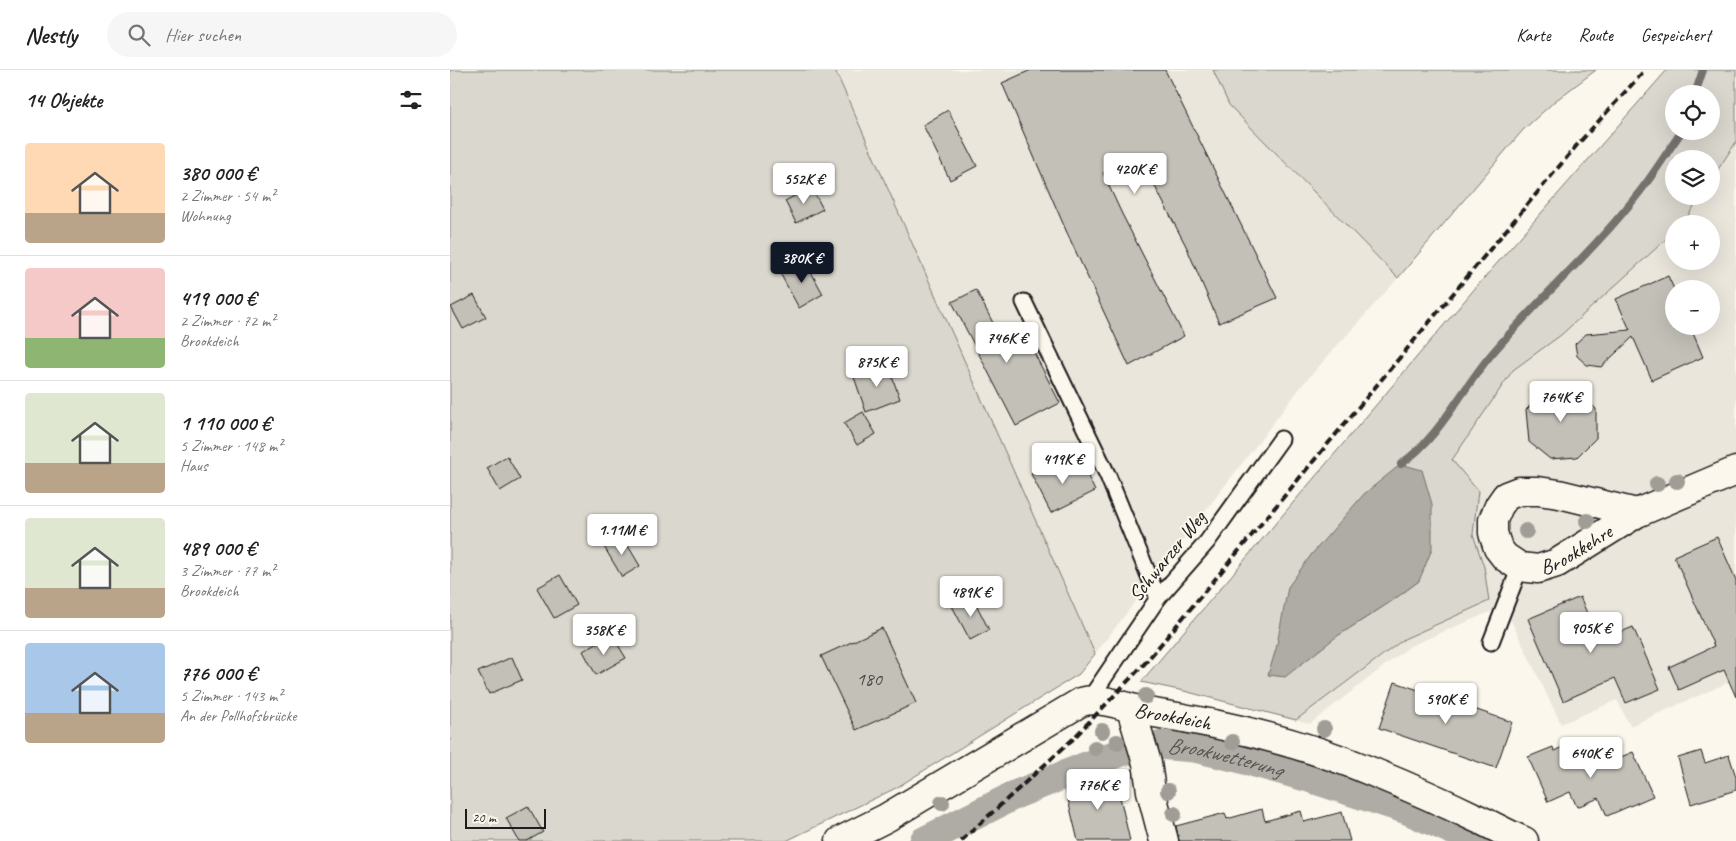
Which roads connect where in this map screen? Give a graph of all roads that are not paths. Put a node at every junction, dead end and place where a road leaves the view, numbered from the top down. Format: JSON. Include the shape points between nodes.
{"nodes":[{"id":1,"x":1024,"y":302,"type":"dead end"},
{"id":2,"x":1280,"y":439,"type":"dead end"},
{"id":3,"x":1736,"y":471,"type":"edge"},
{"id":4,"x":1637,"y":513,"type":"junction"},
{"id":5,"x":1520,"y":567,"type":"junction"},
{"id":6,"x":1158,"y":598,"type":"junction"},
{"id":7,"x":1491,"y":642,"type":"dead end"},
{"id":8,"x":1090,"y":700,"type":"junction"},
{"id":9,"x":1131,"y":709,"type":"junction"},
{"id":10,"x":840,"y":841,"type":"edge"},
{"id":11,"x":1164,"y":841,"type":"edge"},
{"id":12,"x":1524,"y":841,"type":"edge"}],
"edges":[{"from":1,"to":6,"type":"lane","via":[[1108,476]]},
{"from":2,"to":6,"type":"lane","name":"Schwarzer Weg","via":[[1207,542]]},
{"from":3,"to":4,"type":"street","name":"Brookkehre"},
{"from":4,"to":5,"type":"street","name":"Brookkehre","via":[[1557,563],[1538,569]]},
{"from":4,"to":5,"type":"street","name":"Brookkehre","via":[[1538,491],[1519,491],[1506,496],[1493,520],[1493,533],[1505,557]]},
{"from":5,"to":7,"type":"lane"},
{"from":6,"to":8,"type":"lane","name":"Schwarzer Weg"},
{"from":8,"to":9,"type":"street","name":"Brookdeich"},
{"from":8,"to":10,"type":"street","via":[[886,818]]},
{"from":9,"to":11,"type":"street"},
{"from":9,"to":12,"type":"street","name":"Brookdeich","via":[[1291,742],[1375,772]]}]}
